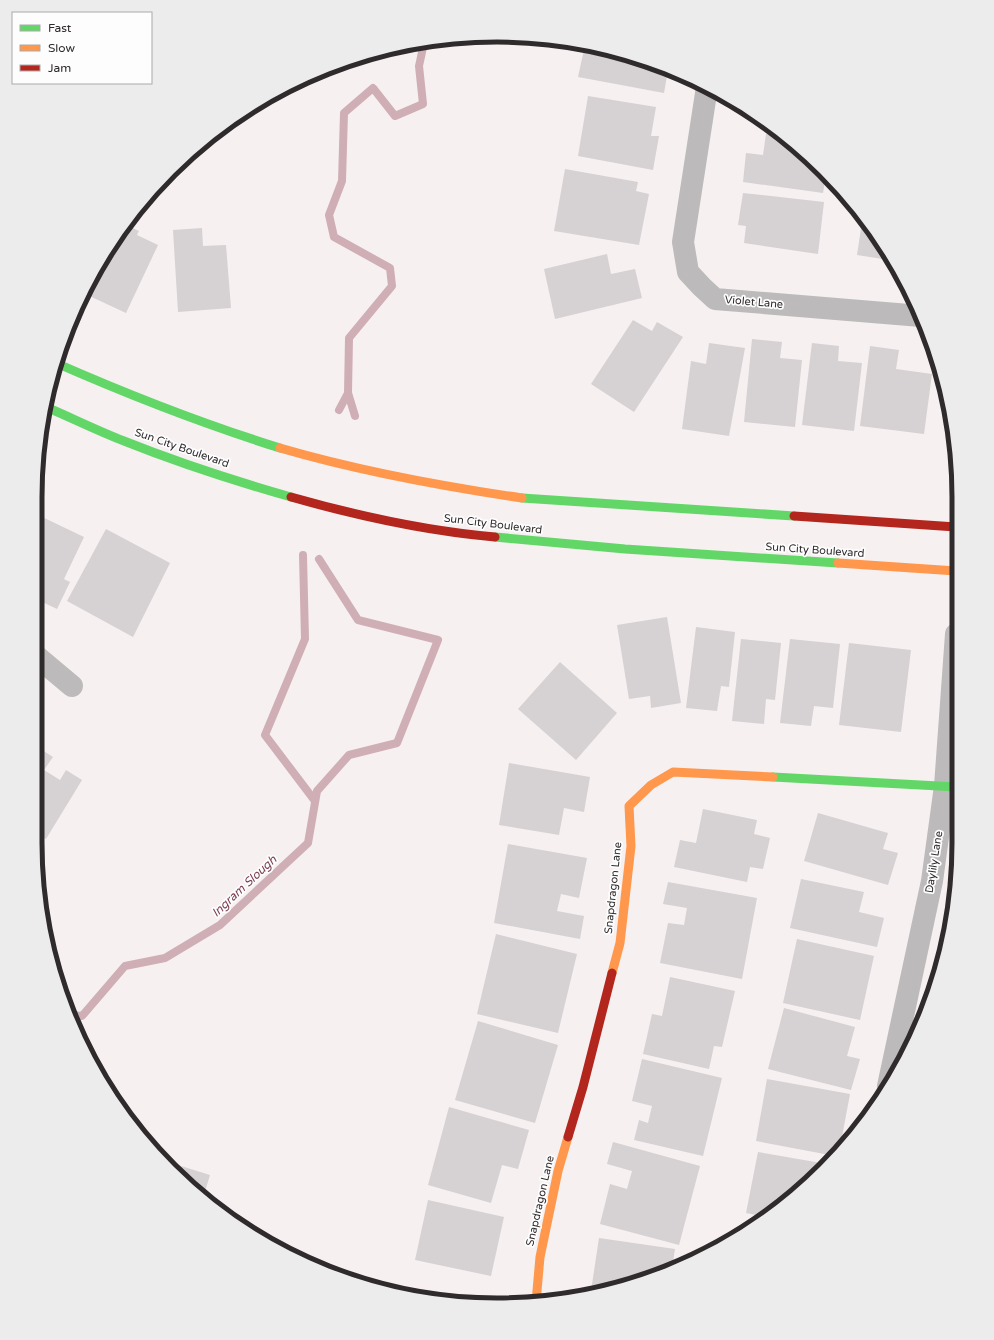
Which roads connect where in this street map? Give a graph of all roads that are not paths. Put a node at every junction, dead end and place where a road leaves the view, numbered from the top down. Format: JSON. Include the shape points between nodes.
{"nodes":[{"id":1,"x":706,"y":93,"type":"edge"},
{"id":2,"x":914,"y":315,"type":"edge"},
{"id":3,"x":62,"y":365,"type":"edge"},
{"id":4,"x":51,"y":409,"type":"edge"},
{"id":5,"x":952,"y":527,"type":"edge"},
{"id":6,"x":952,"y":571,"type":"edge"},
{"id":7,"x":42,"y":660,"type":"edge"},
{"id":8,"x":72,"y":686,"type":"dead end"},
{"id":9,"x":952,"y":756,"type":"edge"},
{"id":10,"x":951,"y":787,"type":"edge"},
{"id":11,"x":892,"y":1069,"type":"edge"},
{"id":12,"x":537,"y":1296,"type":"edge"}],
"edges":[{"from":1,"to":2,"type":"street","name":"Violet Lane","via":[[683,242],[688,272],[702,287],[715,299]]},
{"from":3,"to":5,"type":"street","via":[[202,422],[261,442],[335,463],[465,490],[523,498]]},
{"from":4,"to":6,"type":"street","name":"Sun City Boulevard","via":[[124,441],[247,484],[324,506],[462,534],[625,549]]},
{"from":7,"to":8,"type":"street"},
{"from":9,"to":10,"type":"street","name":"Daylily Lane"},
{"from":10,"to":11,"type":"street","name":"Daylily Lane"},
{"from":10,"to":12,"type":"street","name":"Snapdragon Lane","via":[[673,772],[651,786],[629,806],[631,846],[620,943],[583,1087],[558,1171],[540,1257]]}]}
